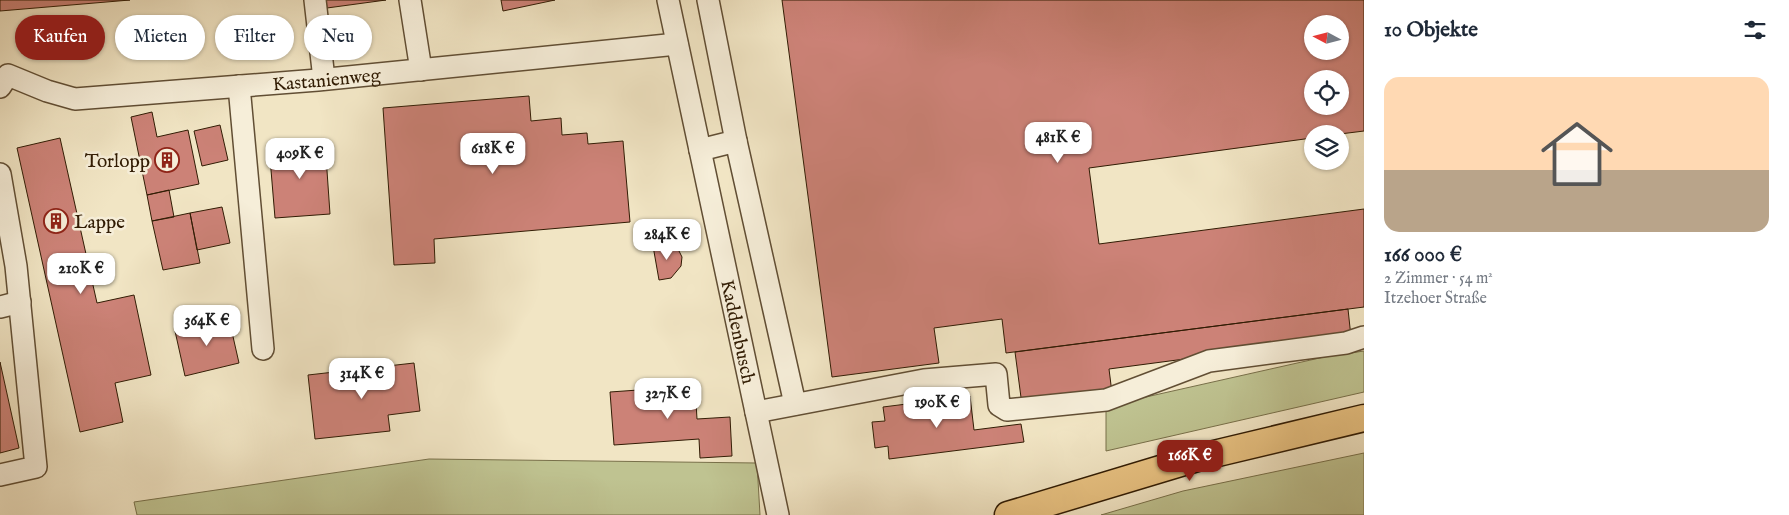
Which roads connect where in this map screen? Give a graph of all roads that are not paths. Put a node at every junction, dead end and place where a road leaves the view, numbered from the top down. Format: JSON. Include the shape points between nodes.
{"nodes":[{"id":1,"x":315,"y":0,"type":"edge"},
{"id":2,"x":410,"y":0,"type":"edge"},
{"id":3,"x":668,"y":0,"type":"edge"},
{"id":4,"x":708,"y":0,"type":"edge"},
{"id":5,"x":677,"y":44,"type":"junction"},
{"id":6,"x":421,"y":70,"type":"junction"},
{"id":7,"x":324,"y":79,"type":"junction"},
{"id":8,"x":4,"y":81,"type":"edge"},
{"id":9,"x":239,"y":86,"type":"junction"},
{"id":10,"x":736,"y":141,"type":"junction"},
{"id":11,"x":700,"y":150,"type":"junction"},
{"id":12,"x":0,"y":174,"type":"edge"},
{"id":13,"x":10,"y":304,"type":"edge"},
{"id":14,"x":1364,"y":337,"type":"edge"},
{"id":15,"x":263,"y":349,"type":"dead end"},
{"id":16,"x":795,"y":404,"type":"junction"},
{"id":17,"x":756,"y":412,"type":"junction"},
{"id":18,"x":1364,"y":418,"type":"edge"},
{"id":19,"x":0,"y":475,"type":"edge"},
{"id":20,"x":778,"y":515,"type":"edge"},
{"id":21,"x":1008,"y":515,"type":"edge"}],
"edges":[{"from":1,"to":7,"type":"street"},
{"from":2,"to":6,"type":"street"},
{"from":3,"to":5,"type":"street","name":"Kaddenbusch"},
{"from":4,"to":10,"type":"street"},
{"from":5,"to":6,"type":"street","name":"Kastanienweg"},
{"from":5,"to":11,"type":"street","name":"Kaddenbusch"},
{"from":6,"to":7,"type":"street","name":"Kastanienweg"},
{"from":7,"to":9,"type":"street","name":"Kastanienweg"},
{"from":8,"to":9,"type":"street","name":"Kastanienweg","via":[[75,99]]},
{"from":9,"to":15,"type":"street"},
{"from":10,"to":11,"type":"street"},
{"from":10,"to":16,"type":"street"},
{"from":11,"to":17,"type":"street","name":"Kaddenbusch"},
{"from":12,"to":13,"type":"street","via":[[16,266]]},
{"from":13,"to":19,"type":"street","via":[[36,467]]},
{"from":14,"to":16,"type":"street","via":[[1346,343],[1209,361],[1106,400],[1007,410],[999,405],[996,374],[924,380]]},
{"from":16,"to":17,"type":"street"},
{"from":17,"to":20,"type":"street","name":"Kaddenbusch"},
{"from":18,"to":21,"type":"main road","via":[[1197,458]]}]}
